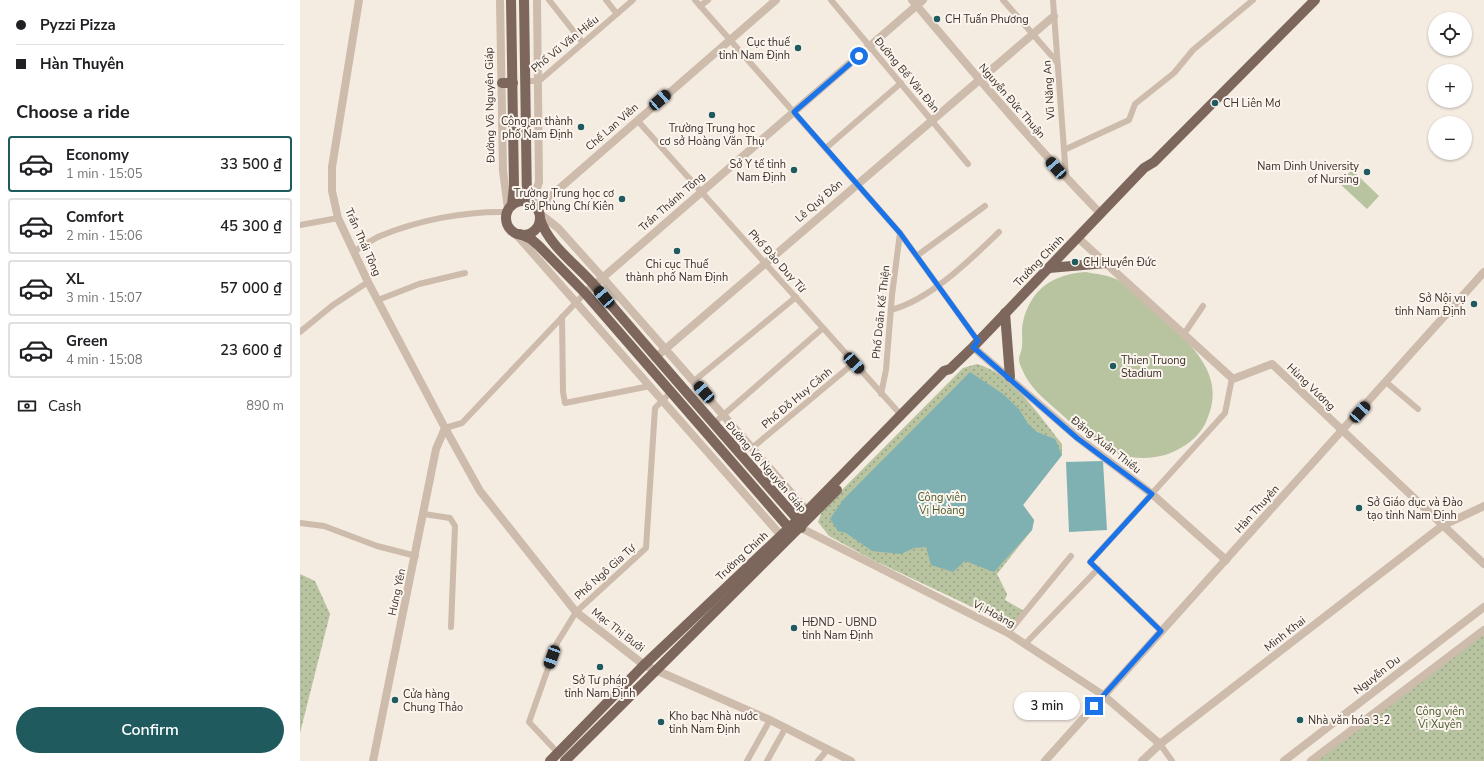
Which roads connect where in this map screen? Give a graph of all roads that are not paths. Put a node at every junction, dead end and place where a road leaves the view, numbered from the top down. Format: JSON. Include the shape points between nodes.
{"nodes":[{"id":1,"x":360,"y":0,"type":"edge"},
{"id":2,"x":500,"y":0,"type":"edge"},
{"id":3,"x":511,"y":0,"type":"edge"},
{"id":4,"x":524,"y":0,"type":"edge"},
{"id":5,"x":537,"y":0,"type":"edge"},
{"id":6,"x":550,"y":0,"type":"edge"},
{"id":7,"x":606,"y":0,"type":"edge"},
{"id":8,"x":633,"y":0,"type":"edge"},
{"id":9,"x":695,"y":0,"type":"edge"},
{"id":10,"x":708,"y":0,"type":"edge"},
{"id":11,"x":776,"y":0,"type":"edge"},
{"id":12,"x":831,"y":0,"type":"edge"},
{"id":13,"x":1003,"y":0,"type":"edge"},
{"id":14,"x":1052,"y":0,"type":"edge"},
{"id":15,"x":1253,"y":0,"type":"edge"},
{"id":16,"x":1306,"y":0,"type":"edge"},
{"id":17,"x":1315,"y":0,"type":"edge"},
{"id":18,"x":917,"y":2,"type":"edge"},
{"id":19,"x":700,"y":6,"type":"junction"},
{"id":20,"x":617,"y":14,"type":"junction"},
{"id":21,"x":1054,"y":16,"type":"junction"},
{"id":22,"x":1032,"y":35,"type":"junction"},
{"id":23,"x":730,"y":39,"type":"junction"},
{"id":24,"x":583,"y":43,"type":"junction"},
{"id":25,"x":870,"y":47,"type":"junction"},
{"id":26,"x":1057,"y":62,"type":"junction"},
{"id":27,"x":979,"y":80,"type":"junction"},
{"id":28,"x":526,"y":81,"type":"junction"},
{"id":29,"x":539,"y":81,"type":"junction"},
{"id":30,"x":502,"y":83,"type":"junction"},
{"id":31,"x":513,"y":83,"type":"junction"},
{"id":32,"x":900,"y":83,"type":"junction"},
{"id":33,"x":794,"y":112,"type":"junction"},
{"id":34,"x":638,"y":120,"type":"junction"},
{"id":35,"x":932,"y":120,"type":"junction"},
{"id":36,"x":826,"y":148,"type":"junction"},
{"id":37,"x":1064,"y":150,"type":"junction"},
{"id":38,"x":968,"y":164,"type":"dead end"},
{"id":39,"x":1144,"y":168,"type":"junction"},
{"id":40,"x":1066,"y":178,"type":"junction"},
{"id":41,"x":857,"y":183,"type":"junction"},
{"id":42,"x":702,"y":192,"type":"junction"},
{"id":43,"x":985,"y":206,"type":"dead end"},
{"id":44,"x":509,"y":209,"type":"junction"},
{"id":45,"x":535,"y":209,"type":"junction"},
{"id":46,"x":1100,"y":213,"type":"junction"},
{"id":47,"x":338,"y":218,"type":"junction"},
{"id":48,"x":300,"y":225,"type":"edge"},
{"id":49,"x":999,"y":232,"type":"dead end"},
{"id":50,"x":900,"y":233,"type":"junction"},
{"id":51,"x":517,"y":234,"type":"junction"},
{"id":52,"x":1078,"y":238,"type":"junction"},
{"id":53,"x":354,"y":252,"type":"junction"},
{"id":54,"x":918,"y":255,"type":"junction"},
{"id":55,"x":765,"y":263,"type":"junction"},
{"id":56,"x":1106,"y":263,"type":"junction"},
{"id":57,"x":1049,"y":268,"type":"junction"},
{"id":58,"x":1484,"y":272,"type":"edge"},
{"id":59,"x":465,"y":273,"type":"dead end"},
{"id":60,"x":602,"y":277,"type":"junction"},
{"id":61,"x":368,"y":282,"type":"junction"},
{"id":62,"x":594,"y":284,"type":"junction"},
{"id":63,"x":937,"y":285,"type":"junction"},
{"id":64,"x":585,"y":293,"type":"junction"},
{"id":65,"x":796,"y":298,"type":"junction"},
{"id":66,"x":378,"y":300,"type":"junction"},
{"id":67,"x":576,"y":303,"type":"junction"},
{"id":68,"x":1203,"y":306,"type":"dead end"},
{"id":69,"x":891,"y":310,"type":"junction"},
{"id":70,"x":1005,"y":313,"type":"junction"},
{"id":71,"x":562,"y":317,"type":"junction"},
{"id":72,"x":823,"y":328,"type":"junction"},
{"id":73,"x":300,"y":332,"type":"edge"},
{"id":74,"x":1184,"y":334,"type":"junction"},
{"id":75,"x":976,"y":344,"type":"junction"},
{"id":76,"x":665,"y":349,"type":"junction"},
{"id":77,"x":655,"y":358,"type":"junction"},
{"id":78,"x":854,"y":363,"type":"junction"},
{"id":79,"x":950,"y":369,"type":"junction"},
{"id":80,"x":1010,"y":377,"type":"junction"},
{"id":81,"x":1232,"y":378,"type":"junction"},
{"id":82,"x":694,"y":381,"type":"junction"},
{"id":83,"x":1386,"y":382,"type":"junction"},
{"id":84,"x":650,"y":386,"type":"junction"},
{"id":85,"x":671,"y":392,"type":"junction"},
{"id":86,"x":881,"y":394,"type":"junction"},
{"id":87,"x":663,"y":400,"type":"junction"},
{"id":88,"x":1418,"y":409,"type":"dead end"},
{"id":89,"x":724,"y":415,"type":"junction"},
{"id":90,"x":901,"y":415,"type":"junction"},
{"id":91,"x":713,"y":424,"type":"junction"},
{"id":92,"x":445,"y":428,"type":"junction"},
{"id":93,"x":1342,"y":431,"type":"junction"},
{"id":94,"x":752,"y":448,"type":"junction"},
{"id":95,"x":1152,"y":494,"type":"junction"},
{"id":96,"x":1484,"y":506,"type":"edge"},
{"id":97,"x":424,"y":514,"type":"junction"},
{"id":98,"x":809,"y":514,"type":"junction"},
{"id":99,"x":300,"y":524,"type":"edge"},
{"id":100,"x":799,"y":524,"type":"junction"},
{"id":101,"x":1442,"y":526,"type":"junction"},
{"id":102,"x":789,"y":528,"type":"junction"},
{"id":103,"x":784,"y":539,"type":"junction"},
{"id":104,"x":416,"y":556,"type":"junction"},
{"id":105,"x":1071,"y":556,"type":"dead end"},
{"id":106,"x":1226,"y":560,"type":"junction"},
{"id":107,"x":1484,"y":564,"type":"edge"},
{"id":108,"x":1098,"y":569,"type":"junction"},
{"id":109,"x":1484,"y":607,"type":"edge"},
{"id":110,"x":576,"y":612,"type":"junction"},
{"id":111,"x":450,"y":627,"type":"dead end"},
{"id":112,"x":1484,"y":630,"type":"edge"},
{"id":113,"x":1161,"y":631,"type":"junction"},
{"id":114,"x":1008,"y":633,"type":"junction"},
{"id":115,"x":1025,"y":644,"type":"junction"},
{"id":116,"x":644,"y":665,"type":"junction"},
{"id":117,"x":657,"y":670,"type":"junction"},
{"id":118,"x":1103,"y":694,"type":"junction"},
{"id":119,"x":770,"y":720,"type":"junction"},
{"id":120,"x":786,"y":728,"type":"junction"},
{"id":121,"x":1160,"y":744,"type":"junction"},
{"id":122,"x":828,"y":749,"type":"junction"},
{"id":123,"x":564,"y":759,"type":"edge"},
{"id":124,"x":373,"y":761,"type":"edge"},
{"id":125,"x":550,"y":761,"type":"edge"},
{"id":126,"x":746,"y":761,"type":"edge"},
{"id":127,"x":767,"y":761,"type":"edge"},
{"id":128,"x":818,"y":761,"type":"edge"},
{"id":129,"x":851,"y":761,"type":"edge"},
{"id":130,"x":1045,"y":761,"type":"edge"},
{"id":131,"x":1142,"y":761,"type":"edge"},
{"id":132,"x":1172,"y":761,"type":"edge"},
{"id":133,"x":1284,"y":761,"type":"edge"},
{"id":134,"x":1311,"y":761,"type":"edge"}],
"edges":[{"from":1,"to":47,"type":"street","name":"Trần Thái Tông","via":[[332,168],[332,191]]},
{"from":2,"to":30,"type":"street","name":"Đường Võ Nguyên Giáp"},
{"from":3,"to":31,"type":"main road","name":"Đường Võ Nguyên Giáp"},
{"from":4,"to":28,"type":"main road","name":"Đường Võ Nguyên Giáp"},
{"from":5,"to":29,"type":"street"},
{"from":6,"to":24,"type":"street"},
{"from":7,"to":20,"type":"street"},
{"from":8,"to":20,"type":"street","name":"Phố Vũ Văn Hiếu"},
{"from":9,"to":19,"type":"street"},
{"from":10,"to":19,"type":"street"},
{"from":11,"to":23,"type":"street","name":"Chế Lan Viên"},
{"from":12,"to":25,"type":"street","name":"Đường Bế Văn Đàn"},
{"from":13,"to":22,"type":"street"},
{"from":14,"to":21,"type":"street","name":"Vũ Năng An"},
{"from":15,"to":37,"type":"street","via":[[1193,50],[1174,73],[1135,104],[1129,120]]},
{"from":16,"to":39,"type":"main road","name":"Trường Chinh","via":[[1147,159]]},
{"from":17,"to":39,"type":"main road","name":"Trường Chinh","via":[[1154,162]]},
{"from":18,"to":25,"type":"street","name":"Trần Thánh Tông"},
{"from":18,"to":27,"type":"street","name":"Nguyễn Đức Thuận"},
{"from":19,"to":23,"type":"street"},
{"from":20,"to":24,"type":"street","name":"Phố Vũ Văn Hiếu"},
{"from":21,"to":22,"type":"street","name":"Lê Quý Đôn"},
{"from":21,"to":26,"type":"street","name":"Vũ Năng An"},
{"from":22,"to":26,"type":"street"},
{"from":22,"to":27,"type":"street","name":"Lê Quý Đôn"},
{"from":23,"to":33,"type":"street"},
{"from":23,"to":34,"type":"street","name":"Chế Lan Viên"},
{"from":24,"to":29,"type":"street","name":"Phố Vũ Văn Hiếu"},
{"from":25,"to":32,"type":"street","name":"Đường Bế Văn Đàn"},
{"from":25,"to":33,"type":"street","name":"Trần Thánh Tông"},
{"from":26,"to":37,"type":"street","name":"Vũ Năng An"},
{"from":27,"to":35,"type":"street","name":"Lê Quý Đôn"},
{"from":27,"to":40,"type":"street","name":"Nguyễn Đức Thuận"},
{"from":28,"to":29,"type":"street","name":"Phố Vũ Văn Hiếu"},
{"from":28,"to":45,"type":"main road","name":"Đường Võ Nguyên Giáp"},
{"from":29,"to":45,"type":"street","via":[[539,182]]},
{"from":30,"to":31,"type":"main road"},
{"from":30,"to":44,"type":"street","name":"Đường Võ Nguyên Giáp","via":[[503,171]]},
{"from":31,"to":44,"type":"main road","name":"Đường Võ Nguyên Giáp","via":[[514,186]]},
{"from":32,"to":35,"type":"street","name":"Đường Bế Văn Đàn"},
{"from":32,"to":36,"type":"street"},
{"from":33,"to":36,"type":"street"},
{"from":33,"to":42,"type":"street","name":"Trần Thánh Tông"},
{"from":34,"to":42,"type":"street","name":"Phố Đào Duy Từ"},
{"from":34,"to":45,"type":"street","name":"Chế Lan Viên"},
{"from":35,"to":38,"type":"street","name":"Đường Bế Văn Đàn"},
{"from":35,"to":41,"type":"street","name":"Lê Quý Đôn"},
{"from":36,"to":41,"type":"street"},
{"from":37,"to":40,"type":"street","name":"Vũ Năng An"},
{"from":39,"to":46,"type":"main road","name":"Trường Chinh"},
{"from":40,"to":46,"type":"street","name":"Nguyễn Đức Thuận"},
{"from":41,"to":50,"type":"street"},
{"from":41,"to":55,"type":"street","name":"Lê Quý Đôn"},
{"from":42,"to":55,"type":"street","name":"Phố Đào Duy Từ"},
{"from":42,"to":60,"type":"street","name":"Trần Thánh Tông"},
{"from":43,"to":54,"type":"street"},
{"from":44,"to":45,"type":"main road","via":[[521,201]]},
{"from":44,"to":51,"type":"main road","via":[[507,225]]},
{"from":44,"to":53,"type":"street","via":[[414,224],[378,236]]},
{"from":45,"to":51,"type":"main road","via":[[538,224],[531,233]]},
{"from":45,"to":60,"type":"street","name":"Đường Võ Nguyên Giáp","via":[[558,228]]},
{"from":45,"to":62,"type":"main road","name":"Đường Võ Nguyên Giáp","via":[[548,237]]},
{"from":46,"to":52,"type":"main road","name":"Trường Chinh"},
{"from":47,"to":48,"type":"street"},
{"from":47,"to":53,"type":"street","name":"Trần Thái Tông"},
{"from":49,"to":63,"type":"street"},
{"from":50,"to":54,"type":"street"},
{"from":50,"to":69,"type":"street","name":"Phố Doãn Kế Thiện"},
{"from":51,"to":64,"type":"main road","name":"Đường Võ Nguyên Giáp","via":[[539,246]]},
{"from":51,"to":67,"type":"street"},
{"from":52,"to":56,"type":"street"},
{"from":52,"to":57,"type":"main road","name":"Trường Chinh"},
{"from":53,"to":61,"type":"street","name":"Trần Thái Tông"},
{"from":54,"to":63,"type":"street"},
{"from":55,"to":65,"type":"street","name":"Phố Đào Duy Từ"},
{"from":55,"to":76,"type":"street","name":"Lê Quý Đôn"},
{"from":56,"to":57,"type":"main road"},
{"from":56,"to":74,"type":"street"},
{"from":57,"to":70,"type":"main road","name":"Trường Chinh"},
{"from":58,"to":83,"type":"street","name":"Hàn Thuyên"},
{"from":59,"to":66,"type":"street","via":[[419,284]]},
{"from":60,"to":62,"type":"street","name":"Trần Thánh Tông"},
{"from":60,"to":76,"type":"street","name":"Đường Võ Nguyên Giáp"},
{"from":61,"to":66,"type":"street","name":"Trần Thái Tông"},
{"from":61,"to":73,"type":"street","via":[[333,305]]},
{"from":62,"to":64,"type":"street","name":"Trần Thánh Tông"},
{"from":62,"to":77,"type":"main road","name":"Đường Võ Nguyên Giáp"},
{"from":63,"to":69,"type":"street","via":[[910,304]]},
{"from":63,"to":75,"type":"street"},
{"from":64,"to":67,"type":"street","name":"Trần Thánh Tông"},
{"from":64,"to":85,"type":"main road","name":"Đường Võ Nguyên Giáp"},
{"from":65,"to":72,"type":"street","name":"Phố Đào Duy Từ"},
{"from":65,"to":82,"type":"street"},
{"from":66,"to":92,"type":"street","name":"Trần Thái Tông"},
{"from":67,"to":71,"type":"street","name":"Trần Thánh Tông"},
{"from":67,"to":84,"type":"street"},
{"from":68,"to":74,"type":"street"},
{"from":69,"to":86,"type":"street","name":"Phố Doãn Kế Thiện","via":[[886,370]]},
{"from":70,"to":75,"type":"main road","name":"Trường Chinh"},
{"from":70,"to":80,"type":"main road"},
{"from":71,"to":84,"type":"street","via":[[564,403]]},
{"from":71,"to":92,"type":"street","name":"Trần Thánh Tông","via":[[462,423]]},
{"from":72,"to":78,"type":"street","name":"Phố Đào Duy Từ"},
{"from":72,"to":89,"type":"street"},
{"from":74,"to":81,"type":"street"},
{"from":75,"to":79,"type":"main road","name":"Trường Chinh"},
{"from":75,"to":80,"type":"street","name":"Đặng Xuân Thiều"},
{"from":76,"to":77,"type":"street","name":"Lê Quý Đôn"},
{"from":76,"to":82,"type":"street","name":"Đường Võ Nguyên Giáp"},
{"from":77,"to":91,"type":"main road","name":"Đường Võ Nguyên Giáp"},
{"from":78,"to":86,"type":"street","name":"Phố Đào Duy Từ"},
{"from":78,"to":94,"type":"street","name":"Phố Đỗ Huy Cảnh"},
{"from":79,"to":90,"type":"main road","name":"Trường Chinh","via":[[944,371]]},
{"from":79,"to":98,"type":"main road","name":"Trường Chinh","via":[[948,375]]},
{"from":80,"to":95,"type":"street","name":"Đặng Xuân Thiều","via":[[1077,438]]},
{"from":81,"to":93,"type":"street","name":"Hùng Vương","via":[[1272,364]]},
{"from":81,"to":95,"type":"street","via":[[1225,413]]},
{"from":82,"to":89,"type":"street","name":"Đường Võ Nguyên Giáp"},
{"from":83,"to":88,"type":"street"},
{"from":83,"to":93,"type":"street","name":"Hàn Thuyên"},
{"from":84,"to":87,"type":"street"},
{"from":85,"to":87,"type":"street","name":"Phố Ngô Gia Tự"},
{"from":85,"to":102,"type":"main road","name":"Đường Võ Nguyên Giáp"},
{"from":86,"to":90,"type":"street","name":"Phố Đào Duy Từ"},
{"from":87,"to":103,"type":"street"},
{"from":87,"to":110,"type":"street","name":"Phố Ngô Gia Tự","via":[[655,408],[646,548]]},
{"from":89,"to":91,"type":"street"},
{"from":89,"to":94,"type":"street","name":"Đường Võ Nguyên Giáp"},
{"from":90,"to":98,"type":"main road","name":"Trường Chinh"},
{"from":91,"to":100,"type":"main road","name":"Đường Võ Nguyên Giáp"},
{"from":92,"to":97,"type":"street","name":"Hưng Yên","via":[[436,449]]},
{"from":92,"to":110,"type":"street","name":"Mạc Thị Bưởi","via":[[480,491]]},
{"from":93,"to":101,"type":"street","name":"Hùng Vương"},
{"from":93,"to":106,"type":"street","name":"Hàn Thuyên"},
{"from":94,"to":98,"type":"street","name":"Đường Võ Nguyên Giáp"},
{"from":95,"to":106,"type":"street","name":"Đặng Xuân Thiều"},
{"from":95,"to":108,"type":"street","via":[[1090,562]]},
{"from":96,"to":101,"type":"street","name":"Minh Khai"},
{"from":97,"to":104,"type":"street","name":"Hưng Yên"},
{"from":97,"to":111,"type":"street","via":[[450,518],[455,526]]},
{"from":98,"to":100,"type":"main road","name":"Trường Chinh"},
{"from":99,"to":104,"type":"street","via":[[324,526],[377,546]]},
{"from":100,"to":102,"type":"main road","name":"Trường Chinh"},
{"from":100,"to":103,"type":"main road","name":"Trường Chinh"},
{"from":100,"to":114,"type":"street","name":"Vị Hoàng"},
{"from":101,"to":107,"type":"street","name":"Hùng Vương"},
{"from":101,"to":121,"type":"street","name":"Minh Khai"},
{"from":102,"to":103,"type":"main road","name":"Trường Chinh"},
{"from":103,"to":116,"type":"main road","name":"Trường Chinh"},
{"from":103,"to":117,"type":"main road","name":"Trường Chinh"},
{"from":104,"to":124,"type":"street","name":"Hưng Yên"},
{"from":105,"to":114,"type":"street"},
{"from":106,"to":113,"type":"street","name":"Hàn Thuyên"},
{"from":108,"to":113,"type":"street"},
{"from":108,"to":115,"type":"street"},
{"from":109,"to":133,"type":"street","name":"Nguyễn Du"},
{"from":110,"to":116,"type":"street","name":"Mạc Thị Bưởi"},
{"from":110,"to":123,"type":"street","name":"Phố Ngô Gia Tự","via":[[557,644],[529,722]]},
{"from":112,"to":134,"type":"street"},
{"from":113,"to":118,"type":"street","name":"Hàn Thuyên"},
{"from":114,"to":115,"type":"street","name":"Vị Hoàng"},
{"from":115,"to":118,"type":"street","name":"Vị Hoàng"},
{"from":116,"to":117,"type":"street","name":"Mạc Thị Bưởi"},
{"from":116,"to":123,"type":"main road","name":"Trường Chinh"},
{"from":117,"to":119,"type":"street","name":"Mạc Thị Bưởi"},
{"from":117,"to":123,"type":"main road","name":"Trường Chinh"},
{"from":118,"to":121,"type":"street","name":"Vị Hoàng"},
{"from":118,"to":130,"type":"street","name":"Hàn Thuyên"},
{"from":119,"to":120,"type":"street","name":"Mạc Thị Bưởi"},
{"from":119,"to":126,"type":"street"},
{"from":120,"to":122,"type":"street","name":"Mạc Thị Bưởi"},
{"from":120,"to":127,"type":"street"},
{"from":121,"to":131,"type":"street","name":"Minh Khai"},
{"from":121,"to":132,"type":"street"},
{"from":122,"to":128,"type":"street"},
{"from":122,"to":129,"type":"street","name":"Mạc Thị Bưởi"},
{"from":123,"to":125,"type":"main road","name":"Trường Chinh"}]}
